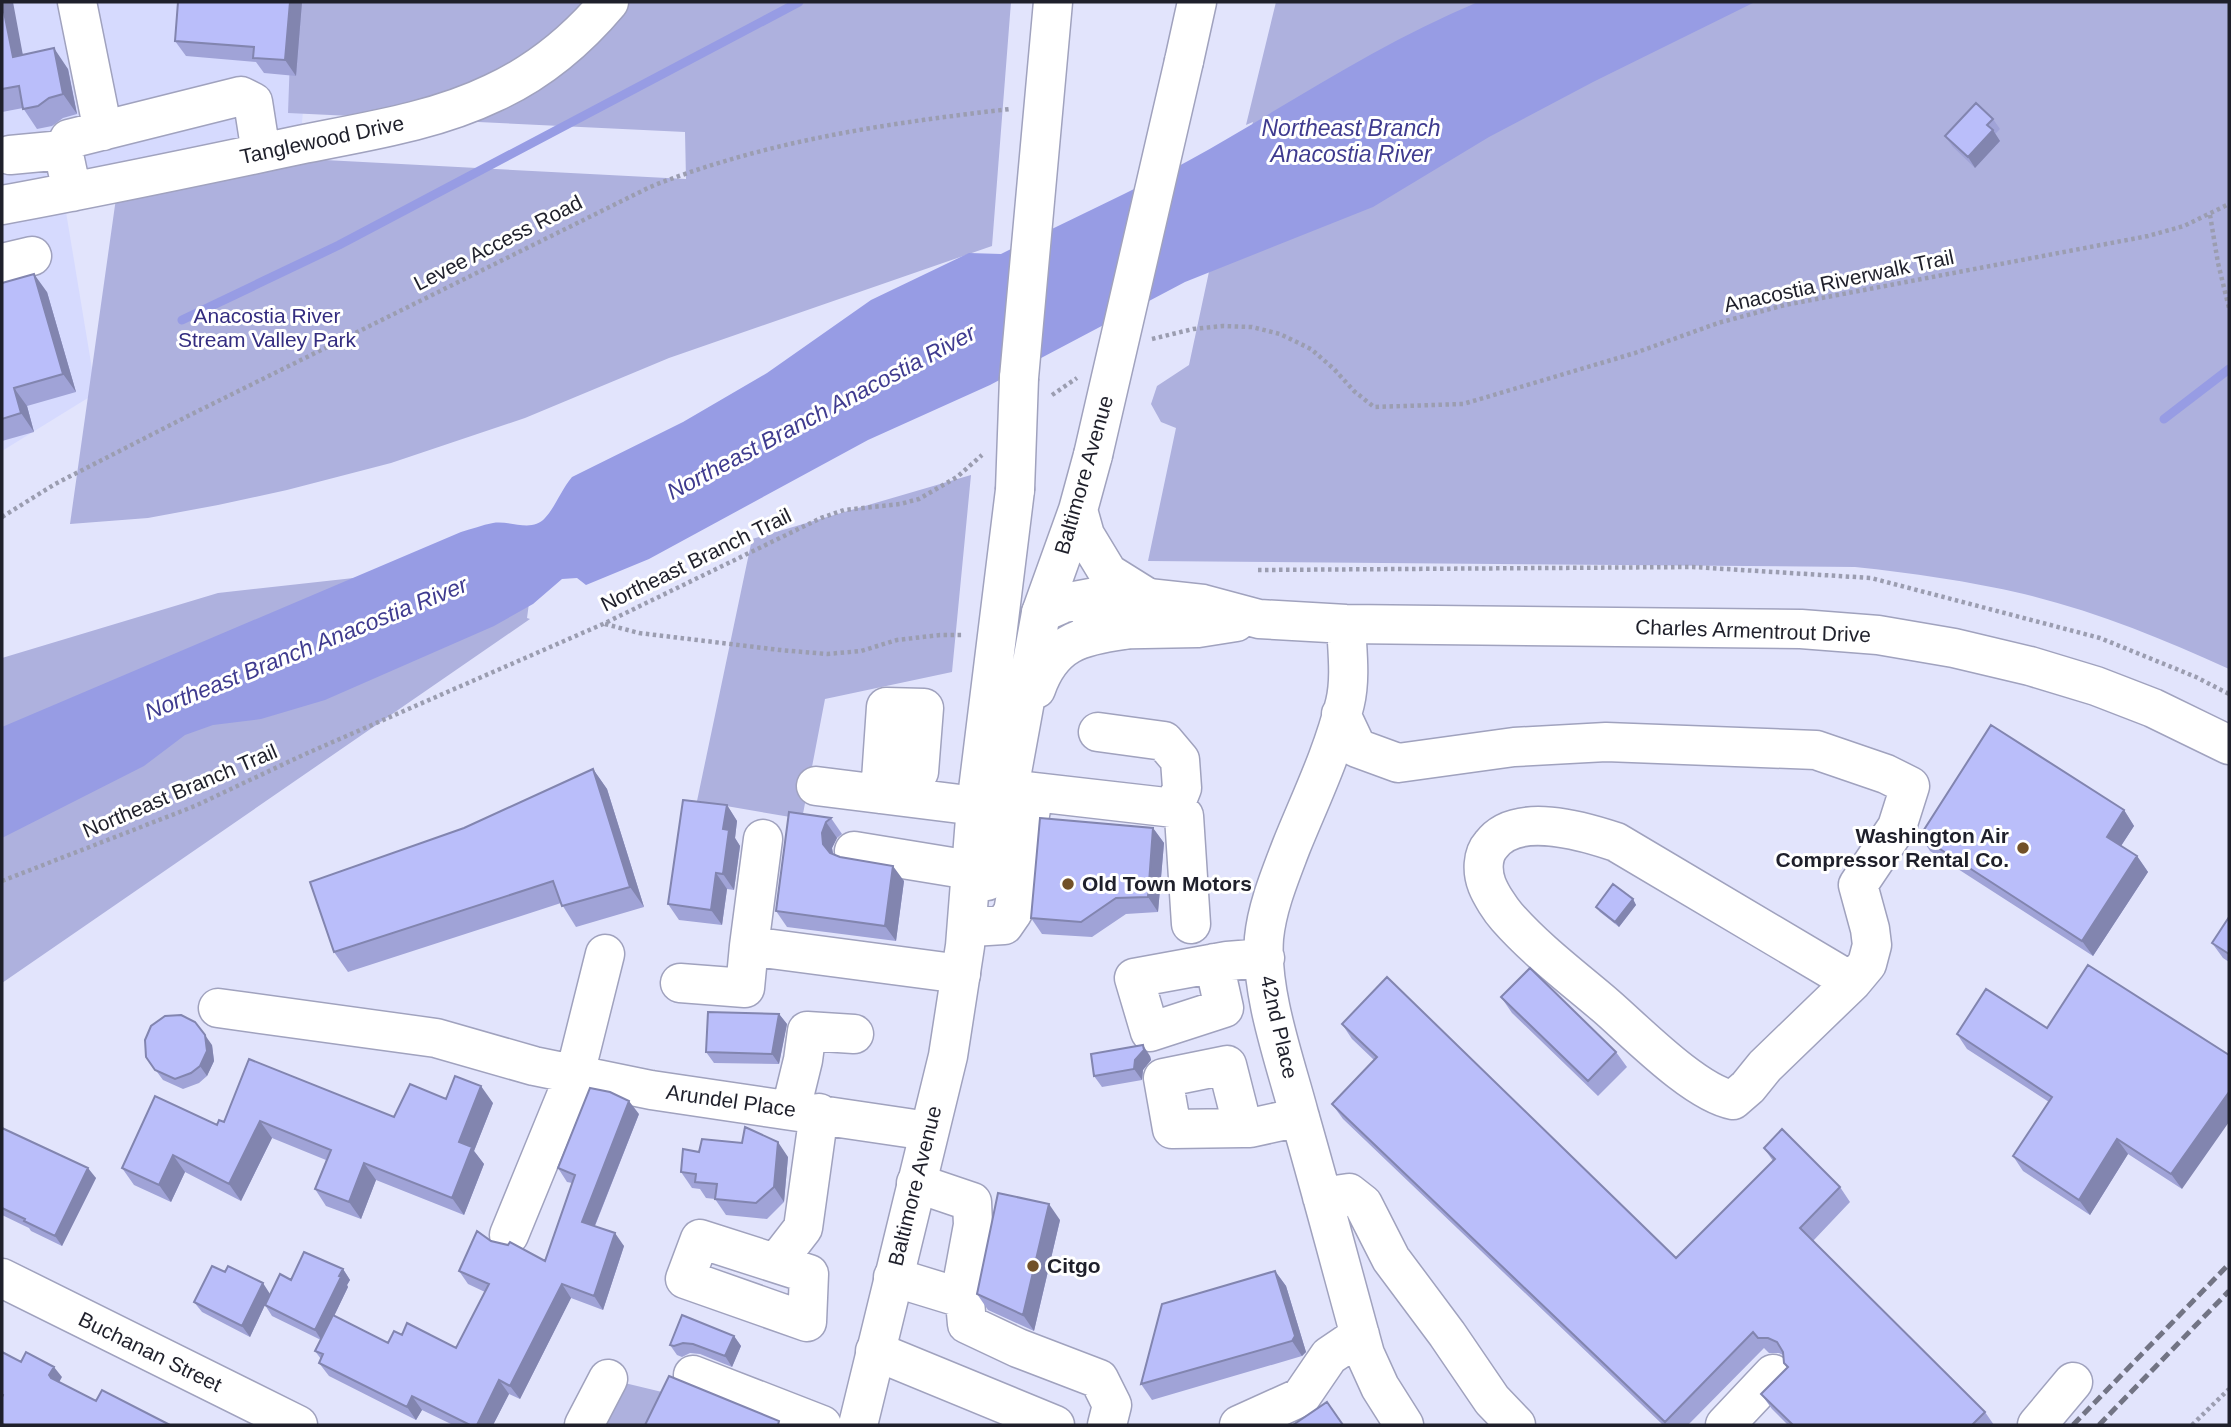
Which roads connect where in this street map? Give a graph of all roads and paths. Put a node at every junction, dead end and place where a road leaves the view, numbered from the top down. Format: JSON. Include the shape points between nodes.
{"nodes":[{"id":1,"x":609,"y":2,"type":"edge"},
{"id":2,"x":1053,"y":2,"type":"edge"},
{"id":3,"x":1197,"y":2,"type":"edge"},
{"id":4,"x":79,"y":5,"type":"edge"},
{"id":5,"x":1043,"y":114,"type":"junction"},
{"id":6,"x":103,"y":131,"type":"junction"},
{"id":7,"x":63,"y":150,"type":"junction"},
{"id":8,"x":261,"y":153,"type":"junction"},
{"id":9,"x":10,"y":155,"type":"dead end"},
{"id":10,"x":72,"y":192,"type":"junction"},
{"id":11,"x":2229,"y":204,"type":"edge"},
{"id":12,"x":2,"y":205,"type":"edge"},
{"id":13,"x":2210,"y":215,"type":"junction"},
{"id":14,"x":2229,"y":308,"type":"edge"},
{"id":15,"x":1141,"y":343,"type":"dead end"},
{"id":16,"x":1084,"y":374,"type":"dead end"},
{"id":17,"x":1046,"y":400,"type":"dead end"},
{"id":18,"x":985,"y":452,"type":"dead end"},
{"id":19,"x":1078,"y":510,"type":"junction"},
{"id":20,"x":2,"y":517,"type":"edge"},
{"id":21,"x":1008,"y":554,"type":"junction"},
{"id":22,"x":1148,"y":598,"type":"junction"},
{"id":23,"x":1041,"y":613,"type":"junction"},
{"id":24,"x":1259,"y":619,"type":"junction"},
{"id":25,"x":603,"y":624,"type":"junction"},
{"id":26,"x":1346,"y":624,"type":"junction"},
{"id":27,"x":1124,"y":630,"type":"junction"},
{"id":28,"x":995,"y":635,"type":"junction"},
{"id":29,"x":988,"y":698,"type":"junction"},
{"id":30,"x":1341,"y":714,"type":"junction"},
{"id":31,"x":1021,"y":730,"type":"junction"},
{"id":32,"x":1098,"y":732,"type":"dead end"},
{"id":33,"x":2229,"y":745,"type":"edge"},
{"id":34,"x":816,"y":786,"type":"dead end"},
{"id":35,"x":1006,"y":796,"type":"junction"},
{"id":36,"x":1174,"y":808,"type":"junction"},
{"id":37,"x":763,"y":839,"type":"dead end"},
{"id":38,"x":854,"y":851,"type":"dead end"},
{"id":39,"x":970,"y":870,"type":"junction"},
{"id":40,"x":2,"y":881,"type":"edge"},
{"id":41,"x":1191,"y":924,"type":"dead end"},
{"id":42,"x":749,"y":946,"type":"junction"},
{"id":43,"x":966,"y":949,"type":"junction"},
{"id":44,"x":605,"y":954,"type":"dead end"},
{"id":45,"x":1265,"y":958,"type":"junction"},
{"id":46,"x":1214,"y":963,"type":"dead end"},
{"id":47,"x":1852,"y":982,"type":"junction"},
{"id":48,"x":680,"y":983,"type":"dead end"},
{"id":49,"x":218,"y":1008,"type":"dead end"},
{"id":50,"x":854,"y":1034,"type":"dead end"},
{"id":51,"x":575,"y":1074,"type":"junction"},
{"id":52,"x":805,"y":1111,"type":"junction"},
{"id":53,"x":1300,"y":1117,"type":"junction"},
{"id":54,"x":1244,"y":1128,"type":"dead end"},
{"id":55,"x":928,"y":1131,"type":"junction"},
{"id":56,"x":916,"y":1183,"type":"junction"},
{"id":57,"x":1322,"y":1197,"type":"junction"},
{"id":58,"x":509,"y":1235,"type":"dead end"},
{"id":59,"x":776,"y":1263,"type":"dead end"},
{"id":60,"x":893,"y":1277,"type":"junction"},
{"id":61,"x":2,"y":1278,"type":"edge"},
{"id":62,"x":965,"y":1299,"type":"junction"},
{"id":63,"x":1360,"y":1335,"type":"junction"},
{"id":64,"x":1018,"y":1348,"type":"junction"},
{"id":65,"x":875,"y":1351,"type":"junction"},
{"id":66,"x":1773,"y":1374,"type":"dead end"},
{"id":67,"x":693,"y":1375,"type":"dead end"},
{"id":68,"x":608,"y":1379,"type":"dead end"},
{"id":69,"x":2073,"y":1382,"type":"dead end"},
{"id":70,"x":2229,"y":1389,"type":"edge"},
{"id":71,"x":992,"y":1399,"type":"junction"},
{"id":72,"x":298,"y":1425,"type":"edge"},
{"id":73,"x":584,"y":1425,"type":"edge"},
{"id":74,"x":822,"y":1425,"type":"edge"},
{"id":75,"x":858,"y":1425,"type":"edge"},
{"id":76,"x":1055,"y":1425,"type":"edge"},
{"id":77,"x":1107,"y":1425,"type":"edge"},
{"id":78,"x":1239,"y":1425,"type":"edge"},
{"id":79,"x":1404,"y":1425,"type":"edge"},
{"id":80,"x":1516,"y":1425,"type":"edge"},
{"id":81,"x":1725,"y":1425,"type":"edge"},
{"id":82,"x":2037,"y":1425,"type":"edge"},
{"id":83,"x":2192,"y":1425,"type":"edge"}],
"edges":[{"from":1,"to":8,"type":"street","name":"Tanglewood Drive","via":[[569,45],[494,93],[459,108],[393,125]]},
{"from":2,"to":5,"type":"street","name":"Baltimore Avenue"},
{"from":3,"to":19,"type":"street","name":"Baltimore Avenue","bridge":true},
{"from":4,"to":6,"type":"street"},
{"from":5,"to":20,"type":"path","name":"Levee Access Road","via":[[1015,108],[930,118],[783,145],[688,171],[612,204],[190,415],[55,484]]},
{"from":5,"to":21,"type":"street","name":"Baltimore Avenue","bridge":true},
{"from":6,"to":7,"type":"street","via":[[69,139]]},
{"from":6,"to":8,"type":"street","via":[[241,96],[253,102]]},
{"from":7,"to":9,"type":"street"},
{"from":7,"to":10,"type":"street"},
{"from":8,"to":10,"type":"street","name":"Tanglewood Drive"},
{"from":10,"to":12,"type":"street","name":"Tanglewood Drive"},
{"from":11,"to":13,"type":"path","name":"Anacostia Riverwalk Trail"},
{"from":13,"to":14,"type":"path"},
{"from":13,"to":15,"type":"path","name":"Anacostia Riverwalk Trail","via":[[2148,236],[1785,305],[1463,404],[1374,407],[1311,349],[1252,327],[1193,329]]},
{"from":16,"to":17,"type":"path"},
{"from":18,"to":25,"type":"path","name":"Northeast Branch Trail","via":[[957,477],[919,499],[821,518]]},
{"from":19,"to":22,"type":"street","via":[[1085,535],[1108,573]]},
{"from":19,"to":23,"type":"street","name":"Baltimore Avenue"},
{"from":21,"to":23,"type":"street","via":[[1013,581]]},
{"from":21,"to":28,"type":"street","name":"Baltimore Avenue"},
{"from":22,"to":23,"type":"street","name":"Charles Armentrout Drive","via":[[1096,597]]},
{"from":22,"to":24,"type":"street","name":"Charles Armentrout Drive","via":[[1203,604]]},
{"from":23,"to":27,"type":"street","name":"Charles Armentrout Drive","via":[[1074,630]]},
{"from":23,"to":29,"type":"street","via":[[1024,624],[1006,647]]},
{"from":23,"to":31,"type":"street","name":"Baltimore Avenue"},
{"from":24,"to":26,"type":"street","name":"Charles Armentrout Drive"},
{"from":24,"to":27,"type":"street","name":"Charles Armentrout Drive","via":[[1198,628]]},
{"from":25,"to":28,"type":"path","via":[[639,633],[827,654],[940,635]]},
{"from":25,"to":40,"type":"path","name":"Northeast Branch Trail","via":[[183,811]]},
{"from":26,"to":30,"type":"street","name":"42nd Place","via":[[1348,660]]},
{"from":26,"to":33,"type":"street","name":"Charles Armentrout Drive","via":[[1788,628],[1878,635],[1954,648],[2070,678],[2153,708]]},
{"from":27,"to":31,"type":"street","via":[[1090,635],[1064,646],[1042,671]]},
{"from":28,"to":29,"type":"street","name":"Baltimore Avenue"},
{"from":29,"to":35,"type":"street","name":"Baltimore Avenue"},
{"from":30,"to":45,"type":"street","name":"42nd Place","via":[[1271,904]]},
{"from":30,"to":47,"type":"street","via":[[1357,748],[1398,763],[1514,747],[1606,742],[1816,750],[1910,786],[1897,827],[1858,885],[1872,945],[1867,964]]},
{"from":31,"to":35,"type":"street","name":"Baltimore Avenue"},
{"from":32,"to":36,"type":"street","via":[[1164,741],[1180,760],[1182,788]]},
{"from":34,"to":35,"type":"street","via":[[881,781]]},
{"from":35,"to":36,"type":"street"},
{"from":35,"to":39,"type":"street","name":"Baltimore Avenue"},
{"from":35,"to":43,"type":"street","name":"Baltimore Avenue","via":[[998,849]]},
{"from":36,"to":41,"type":"street","via":[[1184,816]]},
{"from":37,"to":42,"type":"street"},
{"from":38,"to":39,"type":"street"},
{"from":39,"to":43,"type":"street","name":"Baltimore Avenue"},
{"from":42,"to":43,"type":"street"},
{"from":42,"to":48,"type":"street","via":[[745,988]]},
{"from":43,"to":55,"type":"street","name":"Baltimore Avenue","via":[[948,1056]]},
{"from":44,"to":51,"type":"street"},
{"from":45,"to":46,"type":"street"},
{"from":45,"to":53,"type":"street","name":"42nd Place","via":[[1272,1010]]},
{"from":47,"to":47,"type":"street","via":[[1739,1097],[1720,1098],[1684,1073],[1505,915],[1486,884],[1486,851],[1496,837],[1537,825],[1616,842]]},
{"from":49,"to":51,"type":"street","name":"Arundel Place","via":[[436,1038]]},
{"from":50,"to":52,"type":"street","via":[[807,1031]]},
{"from":51,"to":52,"type":"street","name":"Arundel Place","via":[[651,1090]]},
{"from":51,"to":58,"type":"street"},
{"from":52,"to":55,"type":"street","name":"Arundel Place"},
{"from":52,"to":59,"type":"street","via":[[803,1228]]},
{"from":53,"to":54,"type":"street"},
{"from":53,"to":57,"type":"street","name":"42nd Place"},
{"from":55,"to":56,"type":"street","name":"Baltimore Avenue"},
{"from":56,"to":60,"type":"street","name":"Baltimore Avenue"},
{"from":56,"to":62,"type":"street","via":[[972,1202]]},
{"from":57,"to":63,"type":"street","name":"42nd Place"},
{"from":57,"to":80,"type":"street","via":[[1349,1193],[1363,1203],[1391,1259],[1492,1400]]},
{"from":60,"to":62,"type":"street"},
{"from":60,"to":65,"type":"street","name":"Baltimore Avenue"},
{"from":61,"to":72,"type":"street","name":"Buchanan Street"},
{"from":62,"to":64,"type":"street","via":[[967,1324]]},
{"from":63,"to":78,"type":"street","via":[[1329,1356],[1301,1397]]},
{"from":63,"to":79,"type":"street","name":"42nd Place","via":[[1380,1387]]},
{"from":64,"to":71,"type":"street"},
{"from":64,"to":77,"type":"street","via":[[1099,1379],[1112,1405]]},
{"from":65,"to":71,"type":"street"},
{"from":65,"to":75,"type":"street","name":"Baltimore Avenue"},
{"from":66,"to":81,"type":"street"},
{"from":67,"to":74,"type":"street"},
{"from":68,"to":73,"type":"street"},
{"from":69,"to":82,"type":"street"},
{"from":70,"to":83,"type":"path"},
{"from":71,"to":76,"type":"street"}]}
